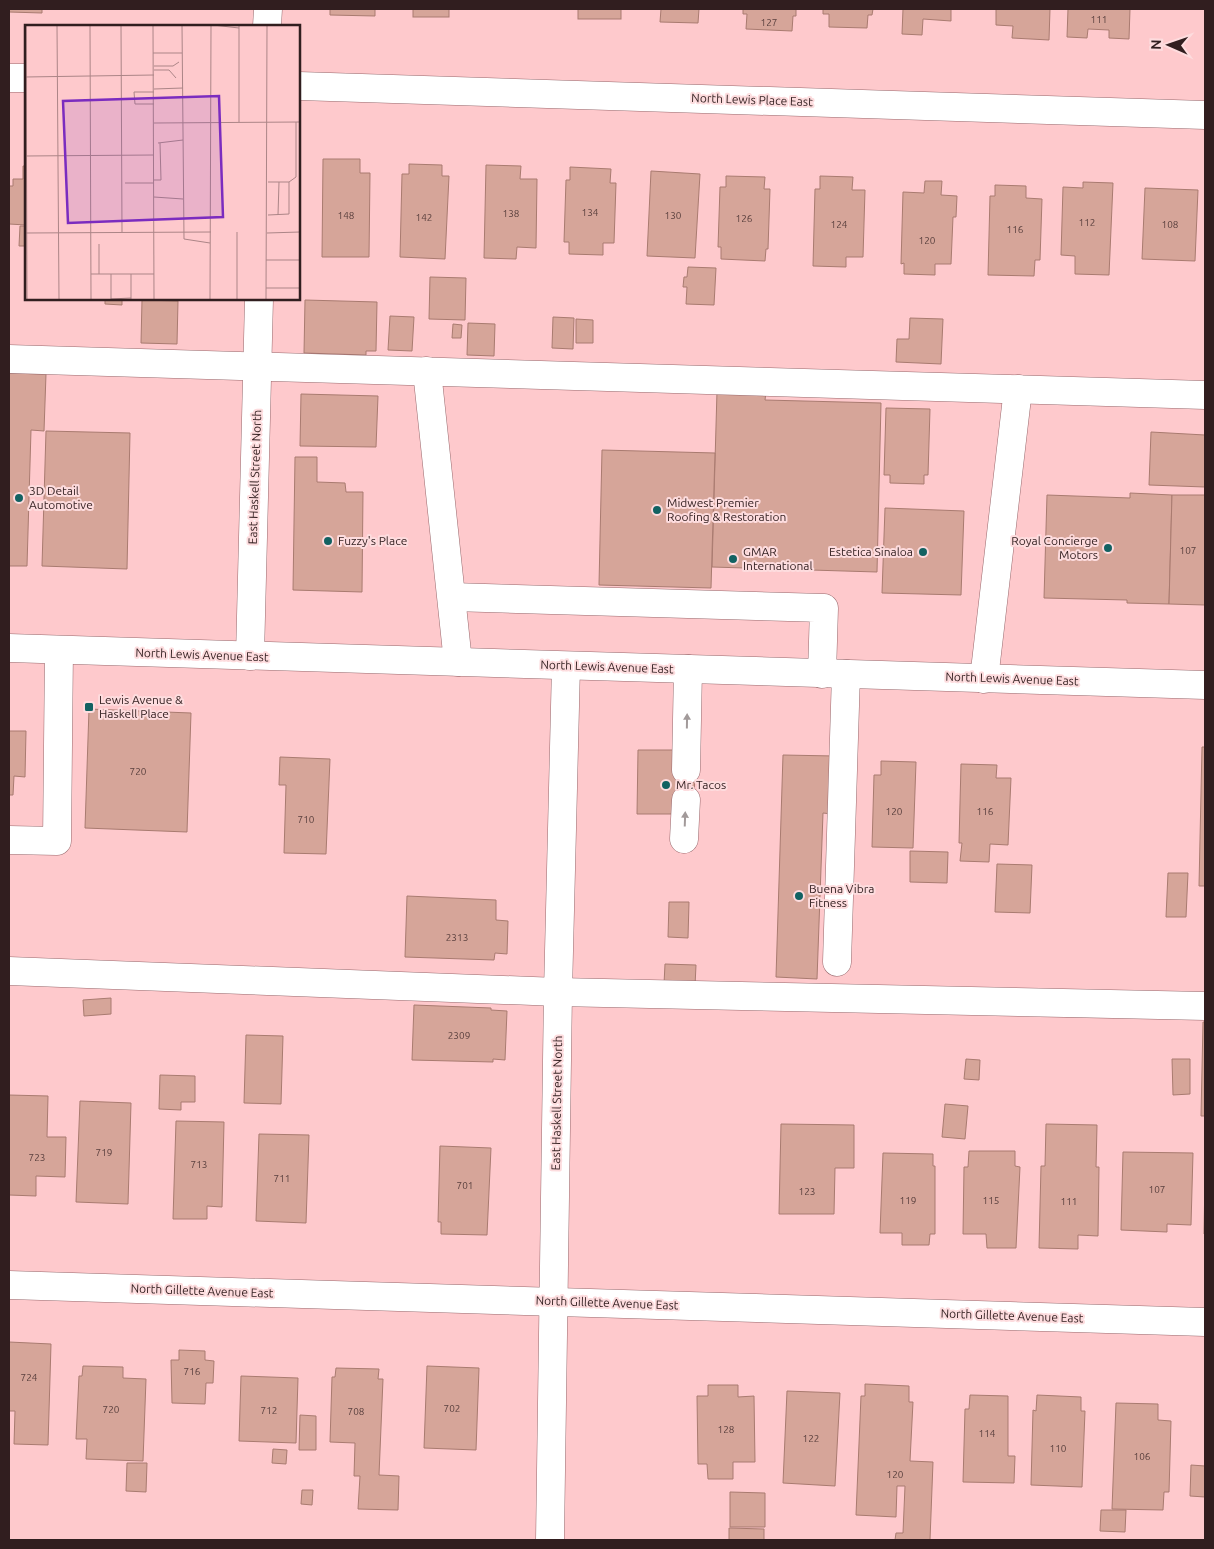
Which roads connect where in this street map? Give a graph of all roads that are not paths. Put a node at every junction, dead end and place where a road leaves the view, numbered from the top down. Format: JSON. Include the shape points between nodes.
{"nodes":[{"id":1,"x":268,"y":9,"type":"edge"},
{"id":2,"x":267,"y":25,"type":"edge"},
{"id":3,"x":9,"y":78,"type":"edge"},
{"id":4,"x":25,"y":78,"type":"edge"},
{"id":5,"x":300,"y":86,"type":"edge"},
{"id":6,"x":1205,"y":115,"type":"edge"},
{"id":7,"x":260,"y":300,"type":"edge"},
{"id":8,"x":9,"y":359,"type":"edge"},
{"id":9,"x":258,"y":366,"type":"junction"},
{"id":10,"x":427,"y":371,"type":"junction"},
{"id":11,"x":1018,"y":389,"type":"junction"},
{"id":12,"x":1205,"y":395,"type":"edge"},
{"id":13,"x":452,"y":597,"type":"junction"},
{"id":14,"x":9,"y":648,"type":"edge"},
{"id":15,"x":59,"y":650,"type":"junction"},
{"id":16,"x":250,"y":656,"type":"junction"},
{"id":17,"x":458,"y":662,"type":"junction"},
{"id":18,"x":566,"y":666,"type":"junction"},
{"id":19,"x":688,"y":669,"type":"junction"},
{"id":20,"x":834,"y":674,"type":"junction"},
{"id":21,"x":984,"y":679,"type":"junction"},
{"id":22,"x":1205,"y":685,"type":"edge"},
{"id":23,"x":686,"y":770,"type":"dead end"},
{"id":24,"x":686,"y":800,"type":"dead end"},
{"id":25,"x":684,"y":838,"type":"dead end"},
{"id":26,"x":9,"y":840,"type":"edge"},
{"id":27,"x":837,"y":962,"type":"dead end"},
{"id":28,"x":9,"y":971,"type":"edge"},
{"id":29,"x":558,"y":992,"type":"junction"},
{"id":30,"x":1205,"y":1006,"type":"edge"},
{"id":31,"x":9,"y":1285,"type":"edge"},
{"id":32,"x":554,"y":1302,"type":"junction"},
{"id":33,"x":1205,"y":1322,"type":"edge"},
{"id":34,"x":550,"y":1540,"type":"edge"}],
"edges":[{"from":1,"to":2,"type":"street"},
{"from":3,"to":4,"type":"street"},
{"from":5,"to":6,"type":"street","name":"North Lewis Place East"},
{"from":7,"to":9,"type":"street","name":"East Haskell Street North"},
{"from":8,"to":9,"type":"street"},
{"from":9,"to":10,"type":"street"},
{"from":9,"to":16,"type":"street","name":"East Haskell Street North"},
{"from":10,"to":11,"type":"street"},
{"from":10,"to":13,"type":"street"},
{"from":11,"to":12,"type":"street"},
{"from":11,"to":21,"type":"street"},
{"from":13,"to":17,"type":"street"},
{"from":13,"to":20,"type":"street","via":[[824,608]]},
{"from":14,"to":15,"type":"street","name":"North Lewis Avenue East"},
{"from":15,"to":16,"type":"street","name":"North Lewis Avenue East"},
{"from":15,"to":26,"type":"street","via":[[56,841]]},
{"from":16,"to":17,"type":"street","name":"North Lewis Avenue East"},
{"from":17,"to":18,"type":"street","name":"North Lewis Avenue East"},
{"from":18,"to":19,"type":"street","name":"North Lewis Avenue East"},
{"from":18,"to":29,"type":"street","name":"East Haskell Street North"},
{"from":19,"to":20,"type":"street","name":"North Lewis Avenue East"},
{"from":23,"to":19,"type":"street","one_way":true},
{"from":20,"to":21,"type":"street","name":"North Lewis Avenue East"},
{"from":20,"to":27,"type":"street"},
{"from":21,"to":22,"type":"street","name":"North Lewis Avenue East"},
{"from":25,"to":24,"type":"street","one_way":true},
{"from":28,"to":29,"type":"street"},
{"from":29,"to":30,"type":"street"},
{"from":29,"to":32,"type":"street","name":"East Haskell Street North"},
{"from":31,"to":32,"type":"street","name":"North Gillette Avenue East"},
{"from":32,"to":33,"type":"street","name":"North Gillette Avenue East"},
{"from":32,"to":34,"type":"street","name":"East Haskell Street North"}]}
